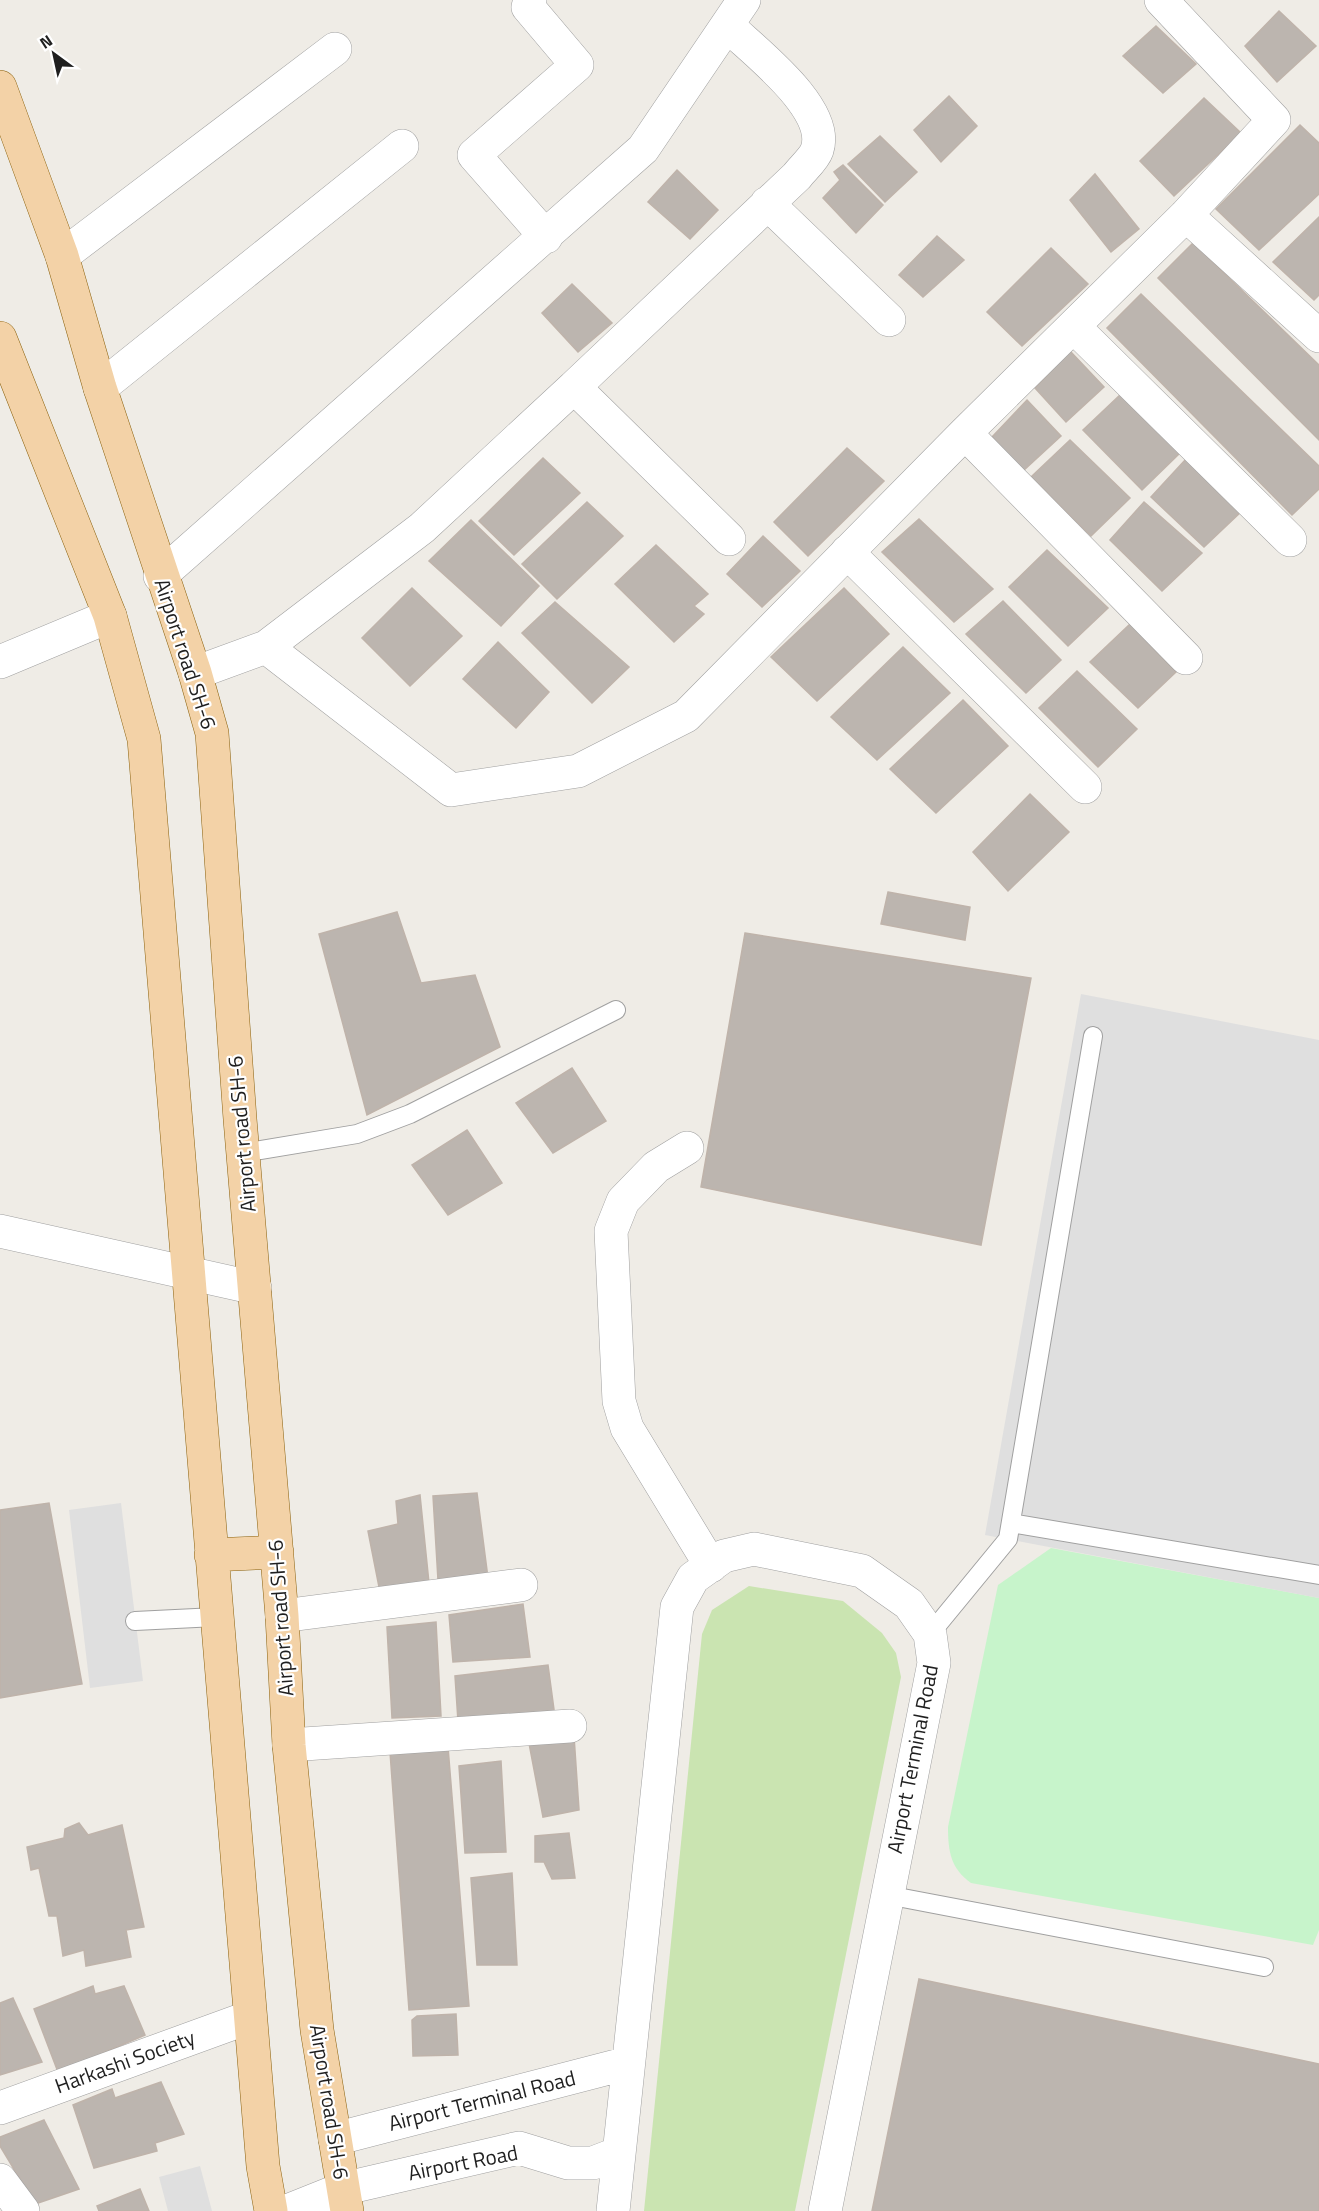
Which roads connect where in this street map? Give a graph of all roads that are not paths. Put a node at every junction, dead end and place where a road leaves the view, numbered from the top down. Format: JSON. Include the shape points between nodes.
{"nodes":[{"id":1,"x":530,"y":0,"type":"edge"},
{"id":2,"x":1161,"y":0,"type":"edge"},
{"id":3,"x":736,"y":13,"type":"edge"},
{"id":4,"x":335,"y":49,"type":"dead end"},
{"id":5,"x":0,"y":87,"type":"edge"},
{"id":6,"x":402,"y":146,"type":"dead end"},
{"id":7,"x":767,"y":204,"type":"junction"},
{"id":8,"x":1186,"y":215,"type":"junction"},
{"id":9,"x":546,"y":237,"type":"junction"},
{"id":10,"x":62,"y":256,"type":"junction"},
{"id":11,"x":889,"y":320,"type":"dead end"},
{"id":12,"x":1074,"y":327,"type":"junction"},
{"id":13,"x":1319,"y":336,"type":"edge"},
{"id":14,"x":0,"y":338,"type":"edge"},
{"id":15,"x":574,"y":387,"type":"junction"},
{"id":16,"x":99,"y":388,"type":"junction"},
{"id":17,"x":9,"y":391,"type":"edge"},
{"id":18,"x":965,"y":433,"type":"junction"},
{"id":19,"x":729,"y":539,"type":"dead end"},
{"id":20,"x":1290,"y":540,"type":"dead end"},
{"id":21,"x":847,"y":552,"type":"junction"},
{"id":22,"x":160,"y":576,"type":"junction"},
{"id":23,"x":110,"y":616,"type":"junction"},
{"id":24,"x":266,"y":647,"type":"junction"},
{"id":25,"x":1186,"y":658,"type":"dead end"},
{"id":26,"x":0,"y":662,"type":"edge"},
{"id":27,"x":195,"y":673,"type":"junction"},
{"id":28,"x":1085,"y":788,"type":"dead end"},
{"id":29,"x":616,"y":1011,"type":"dead end"},
{"id":30,"x":1093,"y":1036,"type":"dead end"},
{"id":31,"x":687,"y":1148,"type":"dead end"},
{"id":32,"x":243,"y":1153,"type":"junction"},
{"id":33,"x":0,"y":1231,"type":"edge"},
{"id":34,"x":188,"y":1273,"type":"junction"},
{"id":35,"x":255,"y":1288,"type":"junction"},
{"id":36,"x":1011,"y":1523,"type":"junction"},
{"id":37,"x":277,"y":1552,"type":"junction"},
{"id":38,"x":211,"y":1555,"type":"junction"},
{"id":39,"x":711,"y":1566,"type":"junction"},
{"id":40,"x":1319,"y":1575,"type":"edge"},
{"id":41,"x":521,"y":1585,"type":"dead end"},
{"id":42,"x":282,"y":1616,"type":"junction"},
{"id":43,"x":216,"y":1617,"type":"junction"},
{"id":44,"x":135,"y":1621,"type":"dead end"},
{"id":45,"x":930,"y":1634,"type":"junction"},
{"id":46,"x":570,"y":1726,"type":"dead end"},
{"id":47,"x":289,"y":1745,"type":"junction"},
{"id":48,"x":887,"y":1895,"type":"junction"},
{"id":49,"x":1264,"y":1967,"type":"dead end"},
{"id":50,"x":250,"y":2017,"type":"junction"},
{"id":51,"x":628,"y":2063,"type":"junction"},
{"id":52,"x":0,"y":2108,"type":"edge"},
{"id":53,"x":335,"y":2139,"type":"junction"},
{"id":54,"x":619,"y":2153,"type":"junction"},
{"id":55,"x":0,"y":2180,"type":"edge"},
{"id":56,"x":344,"y":2200,"type":"edge"},
{"id":57,"x":23,"y":2211,"type":"edge"},
{"id":58,"x":271,"y":2211,"type":"edge"},
{"id":59,"x":287,"y":2211,"type":"edge"},
{"id":60,"x":613,"y":2211,"type":"edge"},
{"id":61,"x":825,"y":2211,"type":"edge"}],
"edges":[{"from":1,"to":9,"type":"street","via":[[528,7],[577,65],[474,155]]},
{"from":2,"to":8,"type":"street","via":[[1274,120]]},
{"from":3,"to":7,"type":"street","via":[[804,100],[817,123],[817,150]]},
{"from":3,"to":9,"type":"street","via":[[643,149]]},
{"from":4,"to":10,"type":"street"},
{"from":5,"to":10,"type":"main road","name":"Airport road SH-6"},
{"from":6,"to":16,"type":"street"},
{"from":7,"to":11,"type":"street"},
{"from":7,"to":15,"type":"street"},
{"from":8,"to":12,"type":"street"},
{"from":8,"to":13,"type":"street"},
{"from":9,"to":22,"type":"street"},
{"from":10,"to":16,"type":"main road","name":"Airport road SH-6"},
{"from":12,"to":18,"type":"street"},
{"from":12,"to":20,"type":"street"},
{"from":14,"to":17,"type":"main road"},
{"from":15,"to":19,"type":"street"},
{"from":15,"to":24,"type":"street","via":[[422,528]]},
{"from":16,"to":22,"type":"main road","name":"Airport road SH-6"},
{"from":17,"to":23,"type":"main road"},
{"from":18,"to":21,"type":"street"},
{"from":18,"to":25,"type":"street"},
{"from":21,"to":24,"type":"street","via":[[686,716],[578,771],[451,790]]},
{"from":21,"to":28,"type":"street"},
{"from":22,"to":27,"type":"main road","name":"Airport road SH-6"},
{"from":23,"to":26,"type":"street"},
{"from":23,"to":34,"type":"main road","via":[[144,739]]},
{"from":24,"to":27,"type":"street"},
{"from":27,"to":32,"type":"main road","name":"Airport road SH-6","via":[[212,733]]},
{"from":29,"to":32,"type":"lane","via":[[389,1122],[357,1134]]},
{"from":30,"to":36,"type":"lane"},
{"from":31,"to":39,"type":"street","via":[[656,1167],[623,1201],[611,1231],[619,1401],[627,1428]]},
{"from":32,"to":35,"type":"main road","name":"Airport road SH-6"},
{"from":33,"to":34,"type":"street"},
{"from":34,"to":35,"type":"street"},
{"from":34,"to":38,"type":"main road"},
{"from":35,"to":37,"type":"main road","name":"Airport road SH-6"},
{"from":36,"to":40,"type":"lane"},
{"from":36,"to":45,"type":"lane","via":[[1008,1539]]},
{"from":37,"to":38,"type":"main road"},
{"from":37,"to":42,"type":"main road","name":"Airport road SH-6"},
{"from":38,"to":43,"type":"main road"},
{"from":39,"to":45,"type":"street","name":"Airport Terminal Road","via":[[724,1556],[754,1549],[862,1571],[909,1604]]},
{"from":39,"to":51,"type":"street","name":"Airport Terminal Road","via":[[693,1578],[677,1607]]},
{"from":41,"to":42,"type":"street"},
{"from":42,"to":47,"type":"main road","name":"Airport road SH-6"},
{"from":43,"to":44,"type":"lane"},
{"from":43,"to":50,"type":"main road"},
{"from":45,"to":48,"type":"street","name":"Airport Terminal Road","via":[[934,1663]]},
{"from":46,"to":47,"type":"street"},
{"from":47,"to":53,"type":"main road","name":"Airport road SH-6","via":[[317,2030]]},
{"from":48,"to":49,"type":"lane"},
{"from":48,"to":61,"type":"street","name":"Airport Terminal Road"},
{"from":50,"to":52,"type":"street","name":"Harkashi Society"},
{"from":50,"to":58,"type":"main road","via":[[263,2166]]},
{"from":51,"to":53,"type":"street","name":"Airport Terminal Road"},
{"from":51,"to":54,"type":"street","name":"Airport Terminal Road"},
{"from":53,"to":56,"type":"main road","name":"Airport road SH-6"},
{"from":54,"to":56,"type":"street","name":"Airport Road","via":[[593,2163],[568,2163],[519,2148]]},
{"from":54,"to":60,"type":"street","name":"Airport Terminal Road"},
{"from":55,"to":57,"type":"street"},
{"from":56,"to":59,"type":"street"}]}
